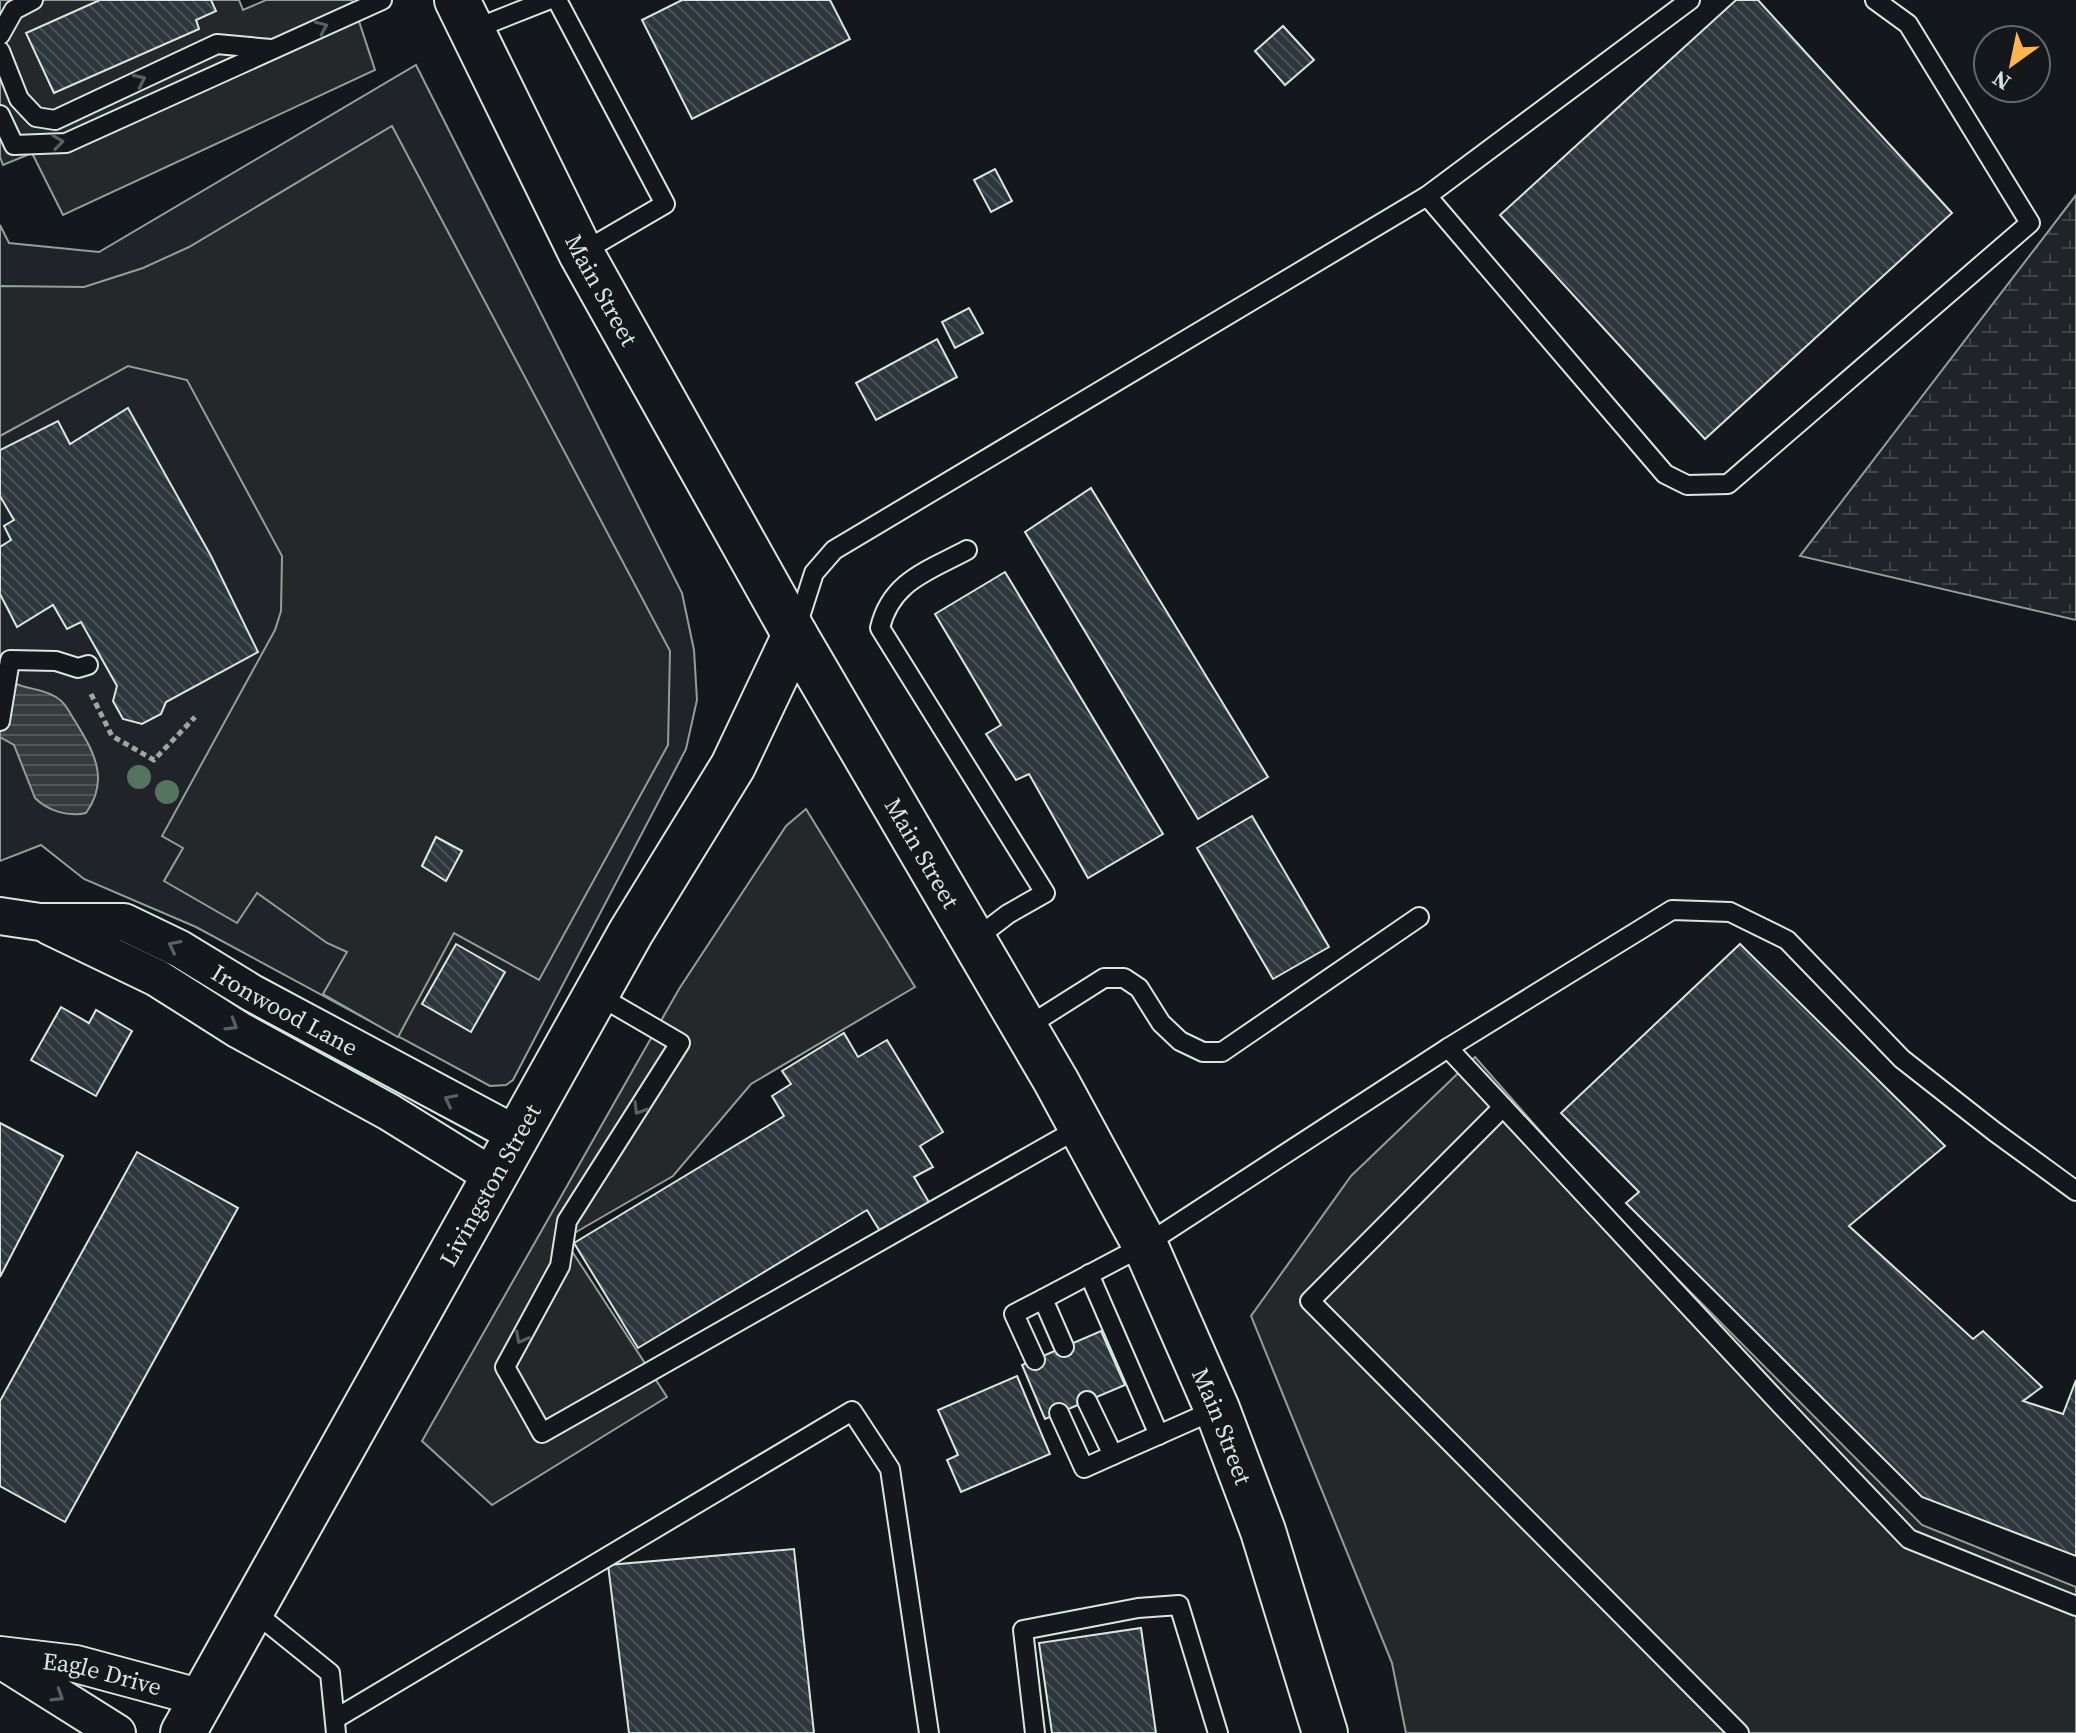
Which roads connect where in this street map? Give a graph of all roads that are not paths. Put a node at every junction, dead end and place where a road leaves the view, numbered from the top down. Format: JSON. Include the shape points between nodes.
{"nodes":[{"id":1,"x":33,"y":0,"type":"edge"},
{"id":2,"x":382,"y":0,"type":"edge"},
{"id":3,"x":548,"y":0,"type":"edge"},
{"id":4,"x":557,"y":0,"type":"edge"},
{"id":5,"x":1690,"y":0,"type":"edge"},
{"id":6,"x":1875,"y":0,"type":"edge"},
{"id":7,"x":465,"y":15,"type":"edge"},
{"id":8,"x":0,"y":35,"type":"edge"},
{"id":9,"x":273,"y":49,"type":"junction"},
{"id":10,"x":0,"y":51,"type":"edge"},
{"id":11,"x":0,"y":115,"type":"edge"},
{"id":12,"x":1427,"y":196,"type":"junction"},
{"id":13,"x":581,"y":253,"type":"junction"},
{"id":14,"x":967,"y":550,"type":"dead end"},
{"id":15,"x":795,"y":635,"type":"junction"},
{"id":16,"x":83,"y":666,"type":"road end"},
{"id":17,"x":0,"y":721,"type":"edge"},
{"id":18,"x":0,"y":916,"type":"edge"},
{"id":19,"x":1419,"y":917,"type":"dead end"},
{"id":20,"x":40,"y":922,"type":"junction"},
{"id":21,"x":974,"y":940,"type":"junction"},
{"id":22,"x":596,"y":994,"type":"junction"},
{"id":23,"x":1025,"y":1028,"type":"junction"},
{"id":24,"x":1448,"y":1048,"type":"junction"},
{"id":25,"x":1503,"y":1107,"type":"junction"},
{"id":26,"x":1081,"y":1127,"type":"junction"},
{"id":27,"x":519,"y":1136,"type":"junction"},
{"id":28,"x":494,"y":1177,"type":"junction"},
{"id":29,"x":2076,"y":1191,"type":"edge"},
{"id":30,"x":1145,"y":1245,"type":"junction"},
{"id":31,"x":1089,"y":1274,"type":"junction"},
{"id":32,"x":1043,"y":1299,"type":"junction"},
{"id":33,"x":1064,"y":1347,"type":"dead end"},
{"id":34,"x":1035,"y":1360,"type":"dead end"},
{"id":35,"x":1087,"y":1401,"type":"dead end"},
{"id":36,"x":1217,"y":1409,"type":"junction"},
{"id":37,"x":1059,"y":1413,"type":"dead end"},
{"id":38,"x":1159,"y":1435,"type":"junction"},
{"id":39,"x":1113,"y":1455,"type":"junction"},
{"id":40,"x":2076,"y":1606,"type":"edge"},
{"id":41,"x":252,"y":1610,"type":"junction"},
{"id":42,"x":0,"y":1657,"type":"edge"},
{"id":43,"x":193,"y":1716,"type":"edge"},
{"id":44,"x":335,"y":1726,"type":"edge"},
{"id":45,"x":117,"y":1733,"type":"edge"},
{"id":46,"x":929,"y":1733,"type":"edge"},
{"id":47,"x":1035,"y":1733,"type":"edge"},
{"id":48,"x":1218,"y":1733,"type":"edge"},
{"id":49,"x":1325,"y":1733,"type":"edge"},
{"id":50,"x":1739,"y":1733,"type":"edge"}],
"edges":[{"from":1,"to":8,"type":"lane","via":[[14,10]]},
{"from":9,"to":2,"type":"lane","one_way":true},
{"from":3,"to":7,"type":"lane"},
{"from":4,"to":13,"type":"lane","via":[[665,204]]},
{"from":5,"to":12,"type":"lane"},
{"from":6,"to":12,"type":"lane","via":[[1908,24],[2030,223],[1728,484],[1687,485],[1665,474]]},
{"from":7,"to":13,"type":"main road","name":"Main Street"},
{"from":10,"to":9,"type":"lane","one_way":true,"via":[[19,99],[36,117],[55,120],[217,44]]},
{"from":11,"to":9,"type":"lane","one_way":true,"via":[[14,145],[66,143]]},
{"from":12,"to":15,"type":"lane","via":[[834,550],[814,573]]},
{"from":13,"to":15,"type":"main road","name":"Main Street"},
{"from":14,"to":21,"type":"lane","via":[[908,581],[885,607],[880,628],[1045,893]]},
{"from":15,"to":21,"type":"main road","name":"Main Street"},
{"from":15,"to":22,"type":"main road","name":"Livingston Street","via":[[733,766]]},
{"from":16,"to":17,"type":"lane","via":[[10,660]]},
{"from":18,"to":20,"type":"street","name":"Ironwood Lane"},
{"from":19,"to":23,"type":"lane","via":[[1222,1052],[1203,1052],[1180,1041],[1161,1023],[1139,988],[1124,978],[1104,978]]},
{"from":27,"to":20,"type":"street","name":"Ironwood Lane","one_way":true,"via":[[124,922]]},
{"from":20,"to":28,"type":"street","name":"Ironwood Lane","one_way":true,"via":[[157,978]]},
{"from":21,"to":23,"type":"main road","name":"Main Street"},
{"from":22,"to":26,"type":"lane","one_way":true,"via":[[680,1043],[567,1221],[560,1266],[505,1367],[542,1433]]},
{"from":22,"to":27,"type":"main road","name":"Livingston Street"},
{"from":23,"to":26,"type":"main road","name":"Main Street"},
{"from":24,"to":25,"type":"lane"},
{"from":24,"to":29,"type":"lane","via":[[1672,910],[1730,912],[1787,940],[1902,1059]]},
{"from":24,"to":30,"type":"lane"},
{"from":25,"to":40,"type":"lane","via":[[1909,1539]]},
{"from":25,"to":50,"type":"lane","via":[[1310,1301]]},
{"from":26,"to":30,"type":"main road","name":"Main Street"},
{"from":27,"to":28,"type":"main road","name":"Livingston Street"},
{"from":28,"to":41,"type":"main road","name":"Livingston Street"},
{"from":30,"to":31,"type":"lane"},
{"from":30,"to":36,"type":"main road","name":"Main Street"},
{"from":31,"to":32,"type":"lane"},
{"from":31,"to":38,"type":"lane"},
{"from":32,"to":33,"type":"lane"},
{"from":32,"to":34,"type":"lane","via":[[1014,1314]]},
{"from":35,"to":39,"type":"lane"},
{"from":36,"to":38,"type":"lane"},
{"from":36,"to":49,"type":"main road","name":"Main Street","via":[[1263,1531]]},
{"from":37,"to":39,"type":"lane","via":[[1084,1468]]},
{"from":38,"to":39,"type":"lane"},
{"from":41,"to":43,"type":"main road","name":"Livingston Street"},
{"from":41,"to":44,"type":"lane","via":[[330,1673]]},
{"from":42,"to":43,"type":"street","name":"Eagle Drive","via":[[76,1664]]},
{"from":42,"to":45,"type":"street","name":"Eagle Drive","one_way":true},
{"from":44,"to":46,"type":"lane","via":[[852,1411],[890,1469]]},
{"from":47,"to":48,"type":"lane","via":[[1023,1630],[1179,1605]]}]}
